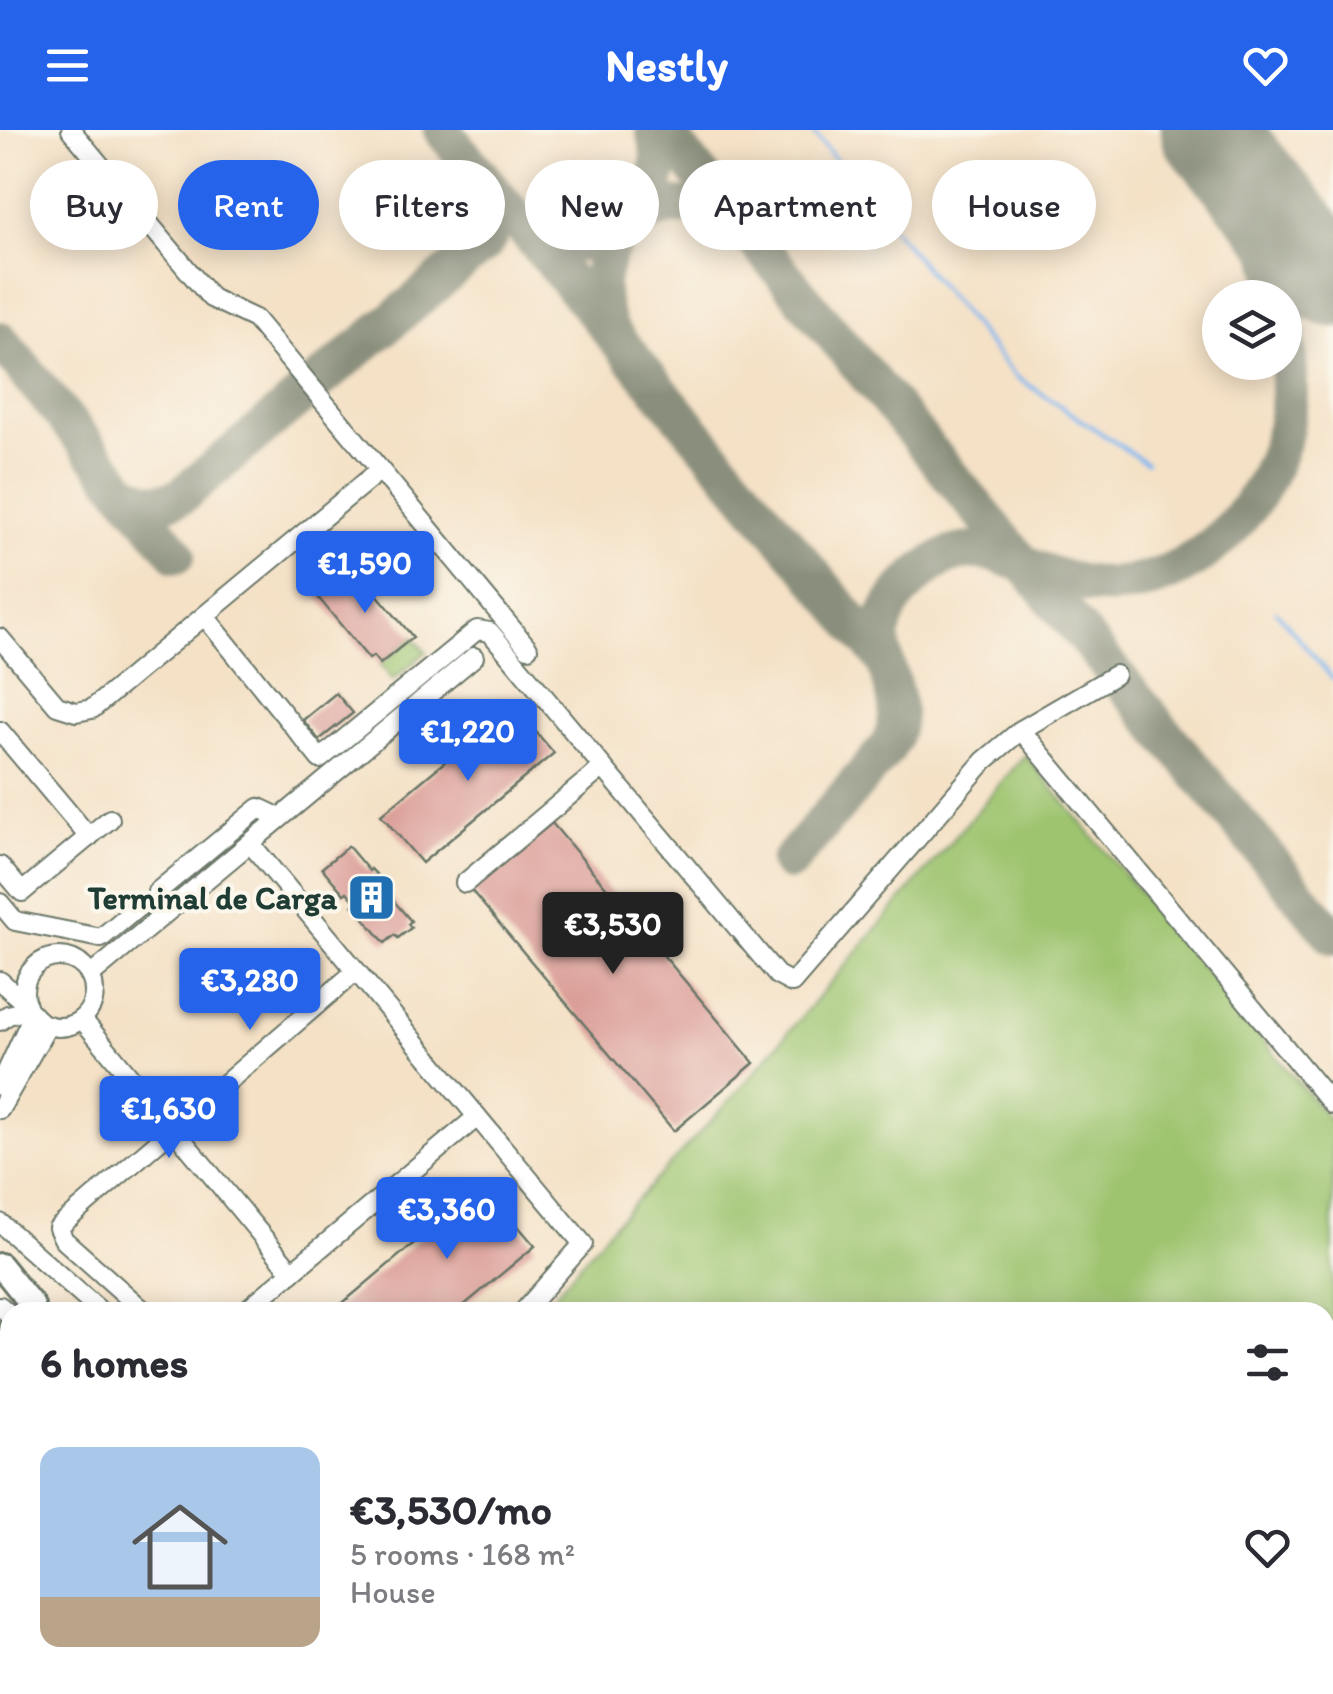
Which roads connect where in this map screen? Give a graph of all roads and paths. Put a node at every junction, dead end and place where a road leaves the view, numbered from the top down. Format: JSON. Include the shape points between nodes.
{"nodes":[{"id":1,"x":70,"y":130,"type":"edge"},
{"id":2,"x":380,"y":470,"type":"junction"},
{"id":3,"x":210,"y":624,"type":"dead end"},
{"id":4,"x":0,"y":638,"type":"edge"},
{"id":5,"x":519,"y":647,"type":"junction"},
{"id":6,"x":474,"y":657,"type":"dead end"},
{"id":7,"x":1115,"y":675,"type":"dead end"},
{"id":8,"x":1021,"y":730,"type":"junction"},
{"id":9,"x":0,"y":731,"type":"edge"},
{"id":10,"x":603,"y":767,"type":"junction"},
{"id":11,"x":280,"y":818,"type":"junction"},
{"id":12,"x":110,"y":819,"type":"dead end"},
{"id":13,"x":89,"y":837,"type":"junction"},
{"id":14,"x":250,"y":843,"type":"junction"},
{"id":15,"x":0,"y":866,"type":"edge"},
{"id":16,"x":465,"y":883,"type":"dead end"},
{"id":17,"x":0,"y":903,"type":"edge"},
{"id":18,"x":143,"y":904,"type":"dead end"},
{"id":19,"x":160,"y":918,"type":"junction"},
{"id":20,"x":356,"y":971,"type":"junction"},
{"id":21,"x":29,"y":973,"type":"junction"},
{"id":22,"x":90,"y":976,"type":"junction"},
{"id":23,"x":0,"y":978,"type":"edge"},
{"id":24,"x":34,"y":1014,"type":"junction"},
{"id":25,"x":82,"y":1018,"type":"junction"},
{"id":26,"x":0,"y":1022,"type":"edge"},
{"id":27,"x":0,"y":1086,"type":"edge"},
{"id":28,"x":1333,"y":1104,"type":"edge"},
{"id":29,"x":0,"y":1109,"type":"edge"},
{"id":30,"x":477,"y":1117,"type":"junction"},
{"id":31,"x":174,"y":1130,"type":"junction"},
{"id":32,"x":0,"y":1223,"type":"edge"},
{"id":33,"x":0,"y":1266,"type":"edge"},
{"id":34,"x":292,"y":1272,"type":"junction"},
{"id":35,"x":0,"y":1283,"type":"edge"},
{"id":36,"x":25,"y":1302,"type":"edge"},
{"id":37,"x":29,"y":1302,"type":"edge"},
{"id":38,"x":90,"y":1302,"type":"edge"},
{"id":39,"x":134,"y":1302,"type":"edge"},
{"id":40,"x":256,"y":1302,"type":"edge"},
{"id":41,"x":532,"y":1302,"type":"edge"}],
"edges":[{"from":1,"to":2,"type":"street","via":[[211,298],[254,319]]},
{"from":2,"to":4,"type":"street","via":[[92,708],[57,706]]},
{"from":2,"to":5,"type":"street"},
{"from":3,"to":5,"type":"street","via":[[320,759],[477,630]]},
{"from":5,"to":10,"type":"street"},
{"from":6,"to":11,"type":"street"},
{"from":7,"to":8,"type":"street"},
{"from":8,"to":10,"type":"street","via":[[984,761],[792,984]]},
{"from":8,"to":28,"type":"street"},
{"from":9,"to":13,"type":"street"},
{"from":10,"to":16,"type":"street"},
{"from":11,"to":14,"type":"street"},
{"from":11,"to":19,"type":"street","via":[[259,808],[157,892]]},
{"from":12,"to":13,"type":"street"},
{"from":13,"to":15,"type":"street","via":[[22,892]]},
{"from":14,"to":19,"type":"street"},
{"from":14,"to":20,"type":"street"},
{"from":17,"to":18,"type":"street","via":[[15,921],[101,938]]},
{"from":19,"to":22,"type":"street"},
{"from":20,"to":30,"type":"street"},
{"from":20,"to":31,"type":"street"},
{"from":21,"to":22,"type":"street","via":[[60,957]]},
{"from":21,"to":23,"type":"street"},
{"from":21,"to":24,"type":"street","via":[[24,994]]},
{"from":22,"to":25,"type":"street","via":[[94,998]]},
{"from":23,"to":24,"type":"street"},
{"from":24,"to":25,"type":"street","via":[[72,1025]]},
{"from":24,"to":26,"type":"street"},
{"from":24,"to":27,"type":"street"},
{"from":24,"to":29,"type":"street"},
{"from":25,"to":31,"type":"street"},
{"from":30,"to":34,"type":"street"},
{"from":30,"to":41,"type":"street","via":[[583,1244]]},
{"from":31,"to":34,"type":"street"},
{"from":31,"to":39,"type":"street","via":[[58,1228]]},
{"from":32,"to":38,"type":"street"},
{"from":33,"to":37,"type":"main road"},
{"from":34,"to":40,"type":"street"},
{"from":35,"to":36,"type":"main road"}]}
